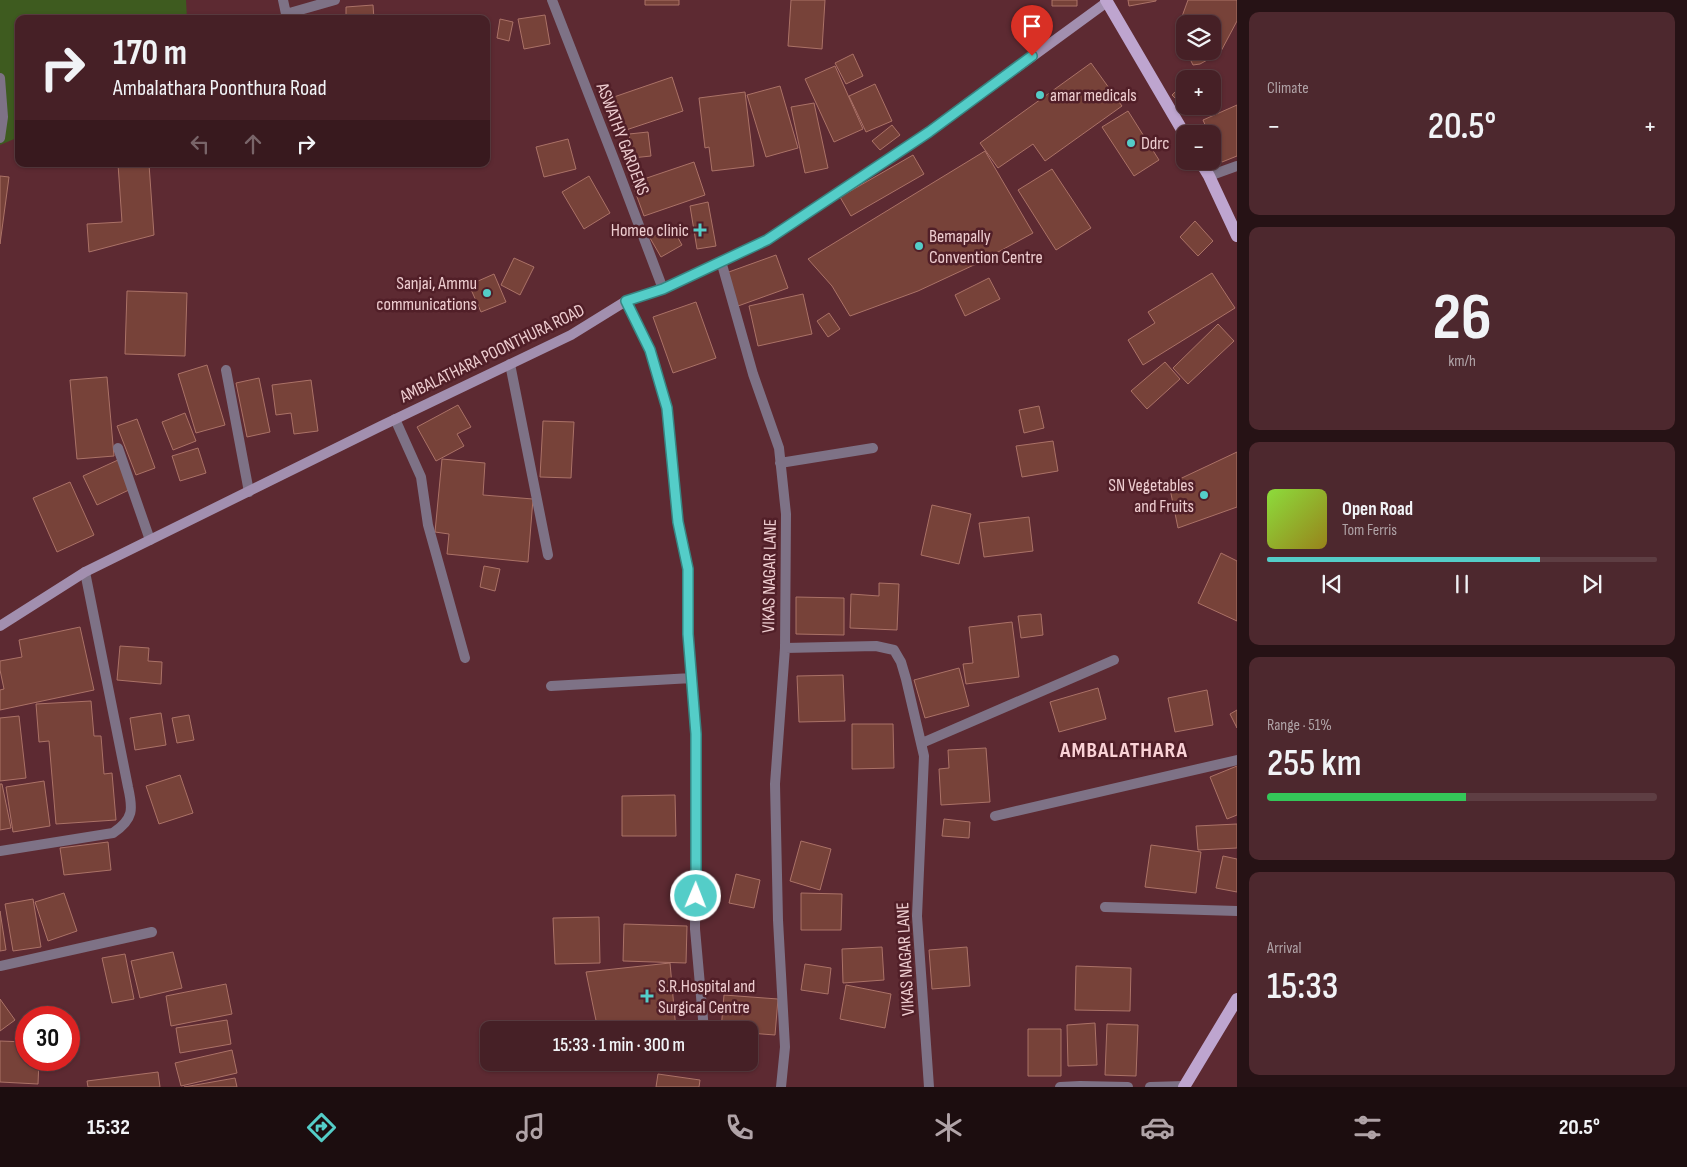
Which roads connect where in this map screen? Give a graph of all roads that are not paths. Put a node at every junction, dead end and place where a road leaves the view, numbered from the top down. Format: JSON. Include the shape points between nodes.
{"nodes":[{"id":1,"x":283,"y":0,"type":"edge"},
{"id":2,"x":335,"y":0,"type":"edge"},
{"id":3,"x":552,"y":0,"type":"edge"},
{"id":4,"x":1106,"y":1,"type":"edge"},
{"id":5,"x":0,"y":78,"type":"edge"},
{"id":6,"x":1179,"y":125,"type":"edge"},
{"id":7,"x":0,"y":138,"type":"edge"},
{"id":8,"x":1237,"y":166,"type":"edge"},
{"id":9,"x":1205,"y":170,"type":"edge"},
{"id":10,"x":1209,"y":176,"type":"junction"},
{"id":11,"x":1237,"y":236,"type":"edge"},
{"id":12,"x":721,"y":261,"type":"junction"},
{"id":13,"x":663,"y":289,"type":"junction"},
{"id":14,"x":626,"y":301,"type":"junction"},
{"id":15,"x":510,"y":364,"type":"junction"},
{"id":16,"x":226,"y":370,"type":"dead end"},
{"id":17,"x":395,"y":419,"type":"junction"},
{"id":18,"x":118,"y":448,"type":"dead end"},
{"id":19,"x":873,"y":448,"type":"dead end"},
{"id":20,"x":780,"y":464,"type":"junction"},
{"id":21,"x":249,"y":492,"type":"junction"},
{"id":22,"x":150,"y":540,"type":"junction"},
{"id":23,"x":548,"y":555,"type":"dead end"},
{"id":24,"x":85,"y":572,"type":"junction"},
{"id":25,"x":0,"y":626,"type":"edge"},
{"id":26,"x":784,"y":648,"type":"junction"},
{"id":27,"x":465,"y":658,"type":"dead end"},
{"id":28,"x":1114,"y":660,"type":"dead end"},
{"id":29,"x":692,"y":678,"type":"junction"},
{"id":30,"x":551,"y":686,"type":"dead end"},
{"id":31,"x":922,"y":743,"type":"junction"},
{"id":32,"x":1237,"y":760,"type":"edge"},
{"id":33,"x":995,"y":816,"type":"dead end"},
{"id":34,"x":0,"y":851,"type":"edge"},
{"id":35,"x":1105,"y":907,"type":"dead end"},
{"id":36,"x":1237,"y":910,"type":"edge"},
{"id":37,"x":152,"y":932,"type":"dead end"},
{"id":38,"x":0,"y":966,"type":"edge"},
{"id":39,"x":1237,"y":999,"type":"edge"},
{"id":40,"x":703,"y":1021,"type":"edge"},
{"id":41,"x":1185,"y":1086,"type":"edge"},
{"id":42,"x":781,"y":1087,"type":"edge"},
{"id":43,"x":929,"y":1087,"type":"edge"},
{"id":44,"x":1060,"y":1087,"type":"edge"},
{"id":45,"x":1128,"y":1087,"type":"edge"},
{"id":46,"x":1150,"y":1087,"type":"edge"}],
"edges":[{"from":1,"to":2,"type":"street","via":[[286,14]]},
{"from":3,"to":13,"type":"street","name":"ASWATHY GARDENS"},
{"from":4,"to":6,"type":"main road"},
{"from":4,"to":12,"type":"main road","name":"AMBALATHARA POONTHURA ROAD","via":[[929,132],[767,240]]},
{"from":5,"to":7,"type":"street","via":[[3,117]]},
{"from":8,"to":10,"type":"street"},
{"from":9,"to":10,"type":"main road"},
{"from":10,"to":11,"type":"main road"},
{"from":12,"to":13,"type":"main road","name":"AMBALATHARA POONTHURA ROAD"},
{"from":12,"to":20,"type":"street","name":"VIKAS NAGAR LANE","via":[[778,448]]},
{"from":13,"to":14,"type":"main road","name":"AMBALATHARA POONTHURA ROAD"},
{"from":14,"to":15,"type":"main road","name":"AMBALATHARA POONTHURA ROAD","via":[[571,335]]},
{"from":14,"to":29,"type":"street","via":[[650,350],[667,408],[678,522],[688,569]]},
{"from":15,"to":17,"type":"main road","name":"AMBALATHARA POONTHURA ROAD"},
{"from":15,"to":23,"type":"street"},
{"from":16,"to":21,"type":"street"},
{"from":17,"to":21,"type":"main road","name":"AMBALATHARA POONTHURA ROAD"},
{"from":17,"to":27,"type":"street","via":[[421,477],[428,525]]},
{"from":18,"to":22,"type":"street"},
{"from":19,"to":20,"type":"street"},
{"from":20,"to":26,"type":"street","name":"VIKAS NAGAR LANE","via":[[786,514]]},
{"from":21,"to":22,"type":"main road","name":"AMBALATHARA POONTHURA ROAD"},
{"from":22,"to":24,"type":"main road","name":"AMBALATHARA POONTHURA ROAD"},
{"from":24,"to":25,"type":"main road","name":"AMBALATHARA POONTHURA ROAD"},
{"from":24,"to":34,"type":"street","via":[[132,805],[130,817],[113,832]]},
{"from":26,"to":31,"type":"street","name":"VIKAS NAGAR LANE","via":[[876,646],[894,650],[904,670]]},
{"from":26,"to":42,"type":"street","via":[[775,784],[785,1047]]},
{"from":28,"to":31,"type":"street"},
{"from":29,"to":30,"type":"street"},
{"from":29,"to":40,"type":"street","via":[[696,734],[695,929]]},
{"from":31,"to":43,"type":"street","name":"VIKAS NAGAR LANE","via":[[917,916]]},
{"from":32,"to":33,"type":"street"},
{"from":35,"to":36,"type":"street"},
{"from":37,"to":38,"type":"street"},
{"from":39,"to":41,"type":"main road"},
{"from":41,"to":46,"type":"street"},
{"from":44,"to":45,"type":"street"}]}
